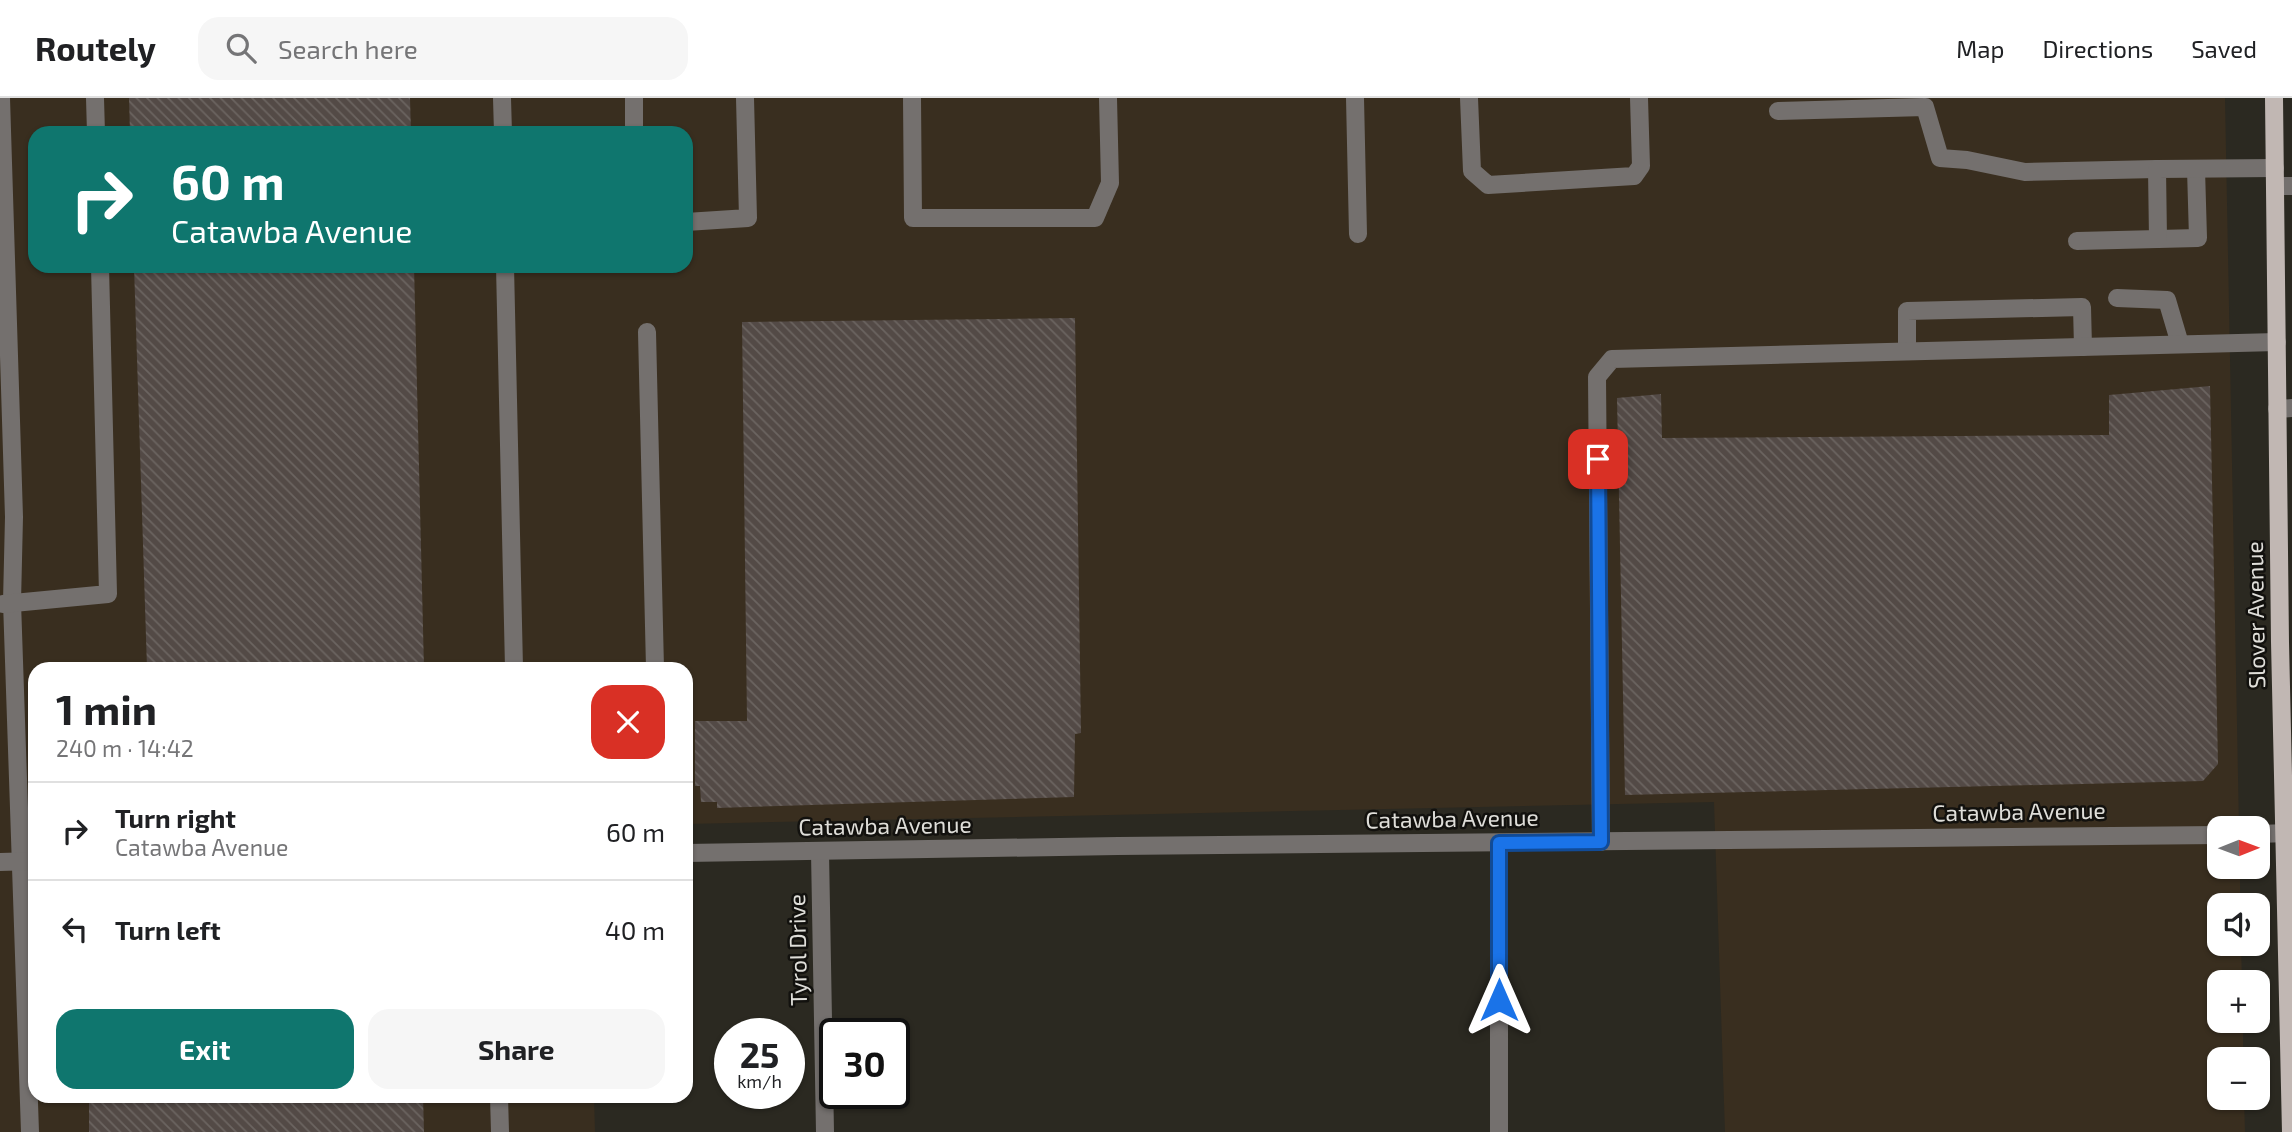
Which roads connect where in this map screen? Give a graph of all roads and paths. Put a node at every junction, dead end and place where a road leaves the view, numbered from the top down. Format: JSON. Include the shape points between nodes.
{"nodes":[{"id":1,"x":1,"y":98,"type":"edge"},
{"id":2,"x":95,"y":98,"type":"edge"},
{"id":3,"x":502,"y":98,"type":"edge"},
{"id":4,"x":634,"y":98,"type":"edge"},
{"id":5,"x":745,"y":98,"type":"edge"},
{"id":6,"x":912,"y":98,"type":"edge"},
{"id":7,"x":1108,"y":98,"type":"edge"},
{"id":8,"x":1355,"y":98,"type":"edge"},
{"id":9,"x":1469,"y":98,"type":"edge"},
{"id":10,"x":1639,"y":98,"type":"edge"},
{"id":11,"x":2274,"y":98,"type":"edge"},
{"id":12,"x":1932,"y":103,"type":"edge"},
{"id":13,"x":1778,"y":111,"type":"dead end"},
{"id":14,"x":96,"y":126,"type":"edge"},
{"id":15,"x":503,"y":126,"type":"edge"},
{"id":16,"x":634,"y":126,"type":"edge"},
{"id":17,"x":2274,"y":167,"type":"junction"},
{"id":18,"x":2157,"y":169,"type":"junction"},
{"id":19,"x":2196,"y":169,"type":"junction"},
{"id":20,"x":2283,"y":186,"type":"edge"},
{"id":21,"x":693,"y":222,"type":"edge"},
{"id":22,"x":1358,"y":234,"type":"dead end"},
{"id":23,"x":2158,"y":239,"type":"junction"},
{"id":24,"x":2077,"y":241,"type":"dead end"},
{"id":25,"x":100,"y":273,"type":"edge"},
{"id":26,"x":505,"y":273,"type":"edge"},
{"id":27,"x":2117,"y":298,"type":"dead end"},
{"id":28,"x":647,"y":332,"type":"dead end"},
{"id":29,"x":2277,"y":342,"type":"junction"},
{"id":30,"x":2180,"y":344,"type":"junction"},
{"id":31,"x":2083,"y":347,"type":"junction"},
{"id":32,"x":1907,"y":351,"type":"junction"},
{"id":33,"x":2285,"y":408,"type":"edge"},
{"id":34,"x":2285,"y":493,"type":"edge"},
{"id":35,"x":7,"y":518,"type":"edge"},
{"id":36,"x":6,"y":603,"type":"edge"},
{"id":37,"x":2286,"y":642,"type":"edge"},
{"id":38,"x":514,"y":662,"type":"edge"},
{"id":39,"x":655,"y":662,"type":"edge"},
{"id":40,"x":2288,"y":833,"type":"edge"},
{"id":41,"x":2270,"y":834,"type":"edge"},
{"id":42,"x":2207,"y":835,"type":"edge"},
{"id":43,"x":1601,"y":842,"type":"junction"},
{"id":44,"x":1499,"y":843,"type":"junction"},
{"id":45,"x":820,"y":852,"type":"junction"},
{"id":46,"x":693,"y":853,"type":"edge"},
{"id":47,"x":0,"y":862,"type":"edge"},
{"id":48,"x":28,"y":862,"type":"edge"},
{"id":49,"x":30,"y":1103,"type":"edge"},
{"id":50,"x":499,"y":1103,"type":"edge"},
{"id":51,"x":30,"y":1132,"type":"edge"},
{"id":52,"x":500,"y":1132,"type":"edge"},
{"id":53,"x":825,"y":1132,"type":"edge"},
{"id":54,"x":1499,"y":1132,"type":"edge"},
{"id":55,"x":2291,"y":1132,"type":"edge"}],
"edges":[{"from":1,"to":35,"type":"street"},
{"from":2,"to":14,"type":"street"},
{"from":3,"to":15,"type":"street"},
{"from":4,"to":16,"type":"street"},
{"from":5,"to":21,"type":"street","via":[[748,218]]},
{"from":6,"to":7,"type":"street","via":[[913,218],[1095,218],[1110,183]]},
{"from":8,"to":22,"type":"street"},
{"from":9,"to":10,"type":"street","via":[[1472,171],[1488,185],[1634,176],[1641,166]]},
{"from":11,"to":17,"type":"main road","name":"Slover Avenue"},
{"from":12,"to":13,"type":"street"},
{"from":12,"to":18,"type":"street","via":[[1940,158],[2025,172]]},
{"from":17,"to":19,"type":"street"},
{"from":17,"to":20,"type":"main road","name":"Slover Avenue"},
{"from":18,"to":19,"type":"street"},
{"from":18,"to":23,"type":"street"},
{"from":19,"to":23,"type":"street","via":[[2198,238]]},
{"from":20,"to":29,"type":"main road","name":"Slover Avenue"},
{"from":23,"to":24,"type":"street"},
{"from":25,"to":36,"type":"street","via":[[108,594]]},
{"from":26,"to":38,"type":"street"},
{"from":27,"to":30,"type":"street","via":[[2167,300]]},
{"from":28,"to":39,"type":"street"},
{"from":29,"to":30,"type":"street"},
{"from":29,"to":33,"type":"main road","name":"Slover Avenue"},
{"from":30,"to":31,"type":"street"},
{"from":31,"to":32,"type":"street"},
{"from":31,"to":32,"type":"street","via":[[2082,307],[1907,311]]},
{"from":32,"to":43,"type":"street","via":[[1612,359],[1597,377]]},
{"from":33,"to":34,"type":"main road","name":"Slover Avenue"},
{"from":34,"to":37,"type":"main road","name":"Slover Avenue"},
{"from":35,"to":36,"type":"street"},
{"from":36,"to":48,"type":"street"},
{"from":37,"to":40,"type":"main road","name":"Slover Avenue"},
{"from":40,"to":41,"type":"street"},
{"from":40,"to":55,"type":"main road","name":"Slover Avenue"},
{"from":42,"to":43,"type":"street","name":"Catawba Avenue"},
{"from":43,"to":44,"type":"street","name":"Catawba Avenue"},
{"from":44,"to":45,"type":"street","name":"Catawba Avenue"},
{"from":44,"to":54,"type":"street"},
{"from":45,"to":46,"type":"street","name":"Catawba Avenue"},
{"from":45,"to":53,"type":"street","name":"Tyrol Drive"},
{"from":47,"to":48,"type":"street"},
{"from":49,"to":51,"type":"street"},
{"from":50,"to":52,"type":"street"}]}
